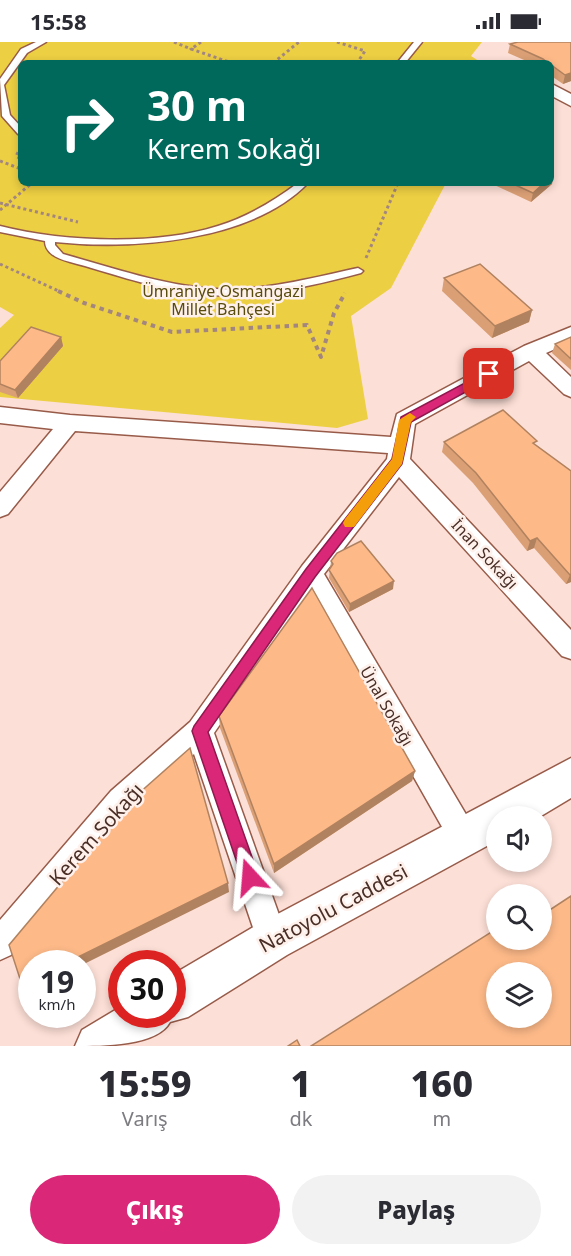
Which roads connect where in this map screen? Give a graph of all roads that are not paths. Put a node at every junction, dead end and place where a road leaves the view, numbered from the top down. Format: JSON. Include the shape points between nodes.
{"nodes":[{"id":1,"x":42,"y":42,"type":"edge"},
{"id":2,"x":418,"y":42,"type":"edge"},
{"id":3,"x":403,"y":60,"type":"edge"},
{"id":4,"x":554,"y":90,"type":"edge"},
{"id":5,"x":571,"y":101,"type":"edge"},
{"id":6,"x":18,"y":129,"type":"edge"},
{"id":7,"x":300,"y":186,"type":"edge"},
{"id":8,"x":0,"y":229,"type":"edge"},
{"id":9,"x":50,"y":240,"type":"junction"},
{"id":10,"x":358,"y":270,"type":"road end"},
{"id":11,"x":571,"y":334,"type":"edge"},
{"id":12,"x":531,"y":351,"type":"junction"},
{"id":13,"x":571,"y":389,"type":"edge"},
{"id":14,"x":0,"y":415,"type":"edge"},
{"id":15,"x":70,"y":423,"type":"junction"},
{"id":16,"x":399,"y":453,"type":"junction"},
{"id":17,"x":0,"y":508,"type":"edge"},
{"id":18,"x":310,"y":573,"type":"junction"},
{"id":19,"x":571,"y":648,"type":"edge"},
{"id":20,"x":200,"y":731,"type":"junction"},
{"id":21,"x":571,"y":777,"type":"edge"},
{"id":22,"x":520,"y":806,"type":"edge"},
{"id":23,"x":480,"y":829,"type":"edge"},
{"id":24,"x":272,"y":940,"type":"junction"},
{"id":25,"x":0,"y":944,"type":"edge"},
{"id":26,"x":186,"y":992,"type":"edge"},
{"id":27,"x":128,"y":1028,"type":"edge"},
{"id":28,"x":98,"y":1046,"type":"edge"}],
"edges":[{"from":1,"to":6,"type":"lane","via":[[24,51],[0,85],[6,116]]},
{"from":2,"to":3,"type":"lane"},
{"from":4,"to":5,"type":"street"},
{"from":7,"to":9,"type":"lane","via":[[264,210],[218,229],[124,240]]},
{"from":8,"to":9,"type":"lane"},
{"from":9,"to":10,"type":"lane","via":[[50,246],[60,256],[187,289],[217,292],[279,288]]},
{"from":11,"to":12,"type":"street","name":"Kerem Sokağı"},
{"from":12,"to":13,"type":"street"},
{"from":12,"to":16,"type":"street","name":"Kerem Sokağı","via":[[405,420]]},
{"from":14,"to":15,"type":"street"},
{"from":15,"to":16,"type":"street"},
{"from":15,"to":17,"type":"street"},
{"from":16,"to":18,"type":"street","name":"Kerem Sokağı"},
{"from":16,"to":19,"type":"street","name":"İnan Sokağı"},
{"from":18,"to":20,"type":"street","name":"Kerem Sokağı"},
{"from":18,"to":23,"type":"street","name":"Ünal Sokağı"},
{"from":20,"to":24,"type":"street"},
{"from":20,"to":25,"type":"street","name":"Kerem Sokağı","via":[[121,801]]},
{"from":21,"to":22,"type":"main road"},
{"from":23,"to":24,"type":"main road","name":"Natoyolu Caddesi"},
{"from":24,"to":26,"type":"main road","name":"Natoyolu Caddesi"},
{"from":27,"to":28,"type":"main road"}]}
